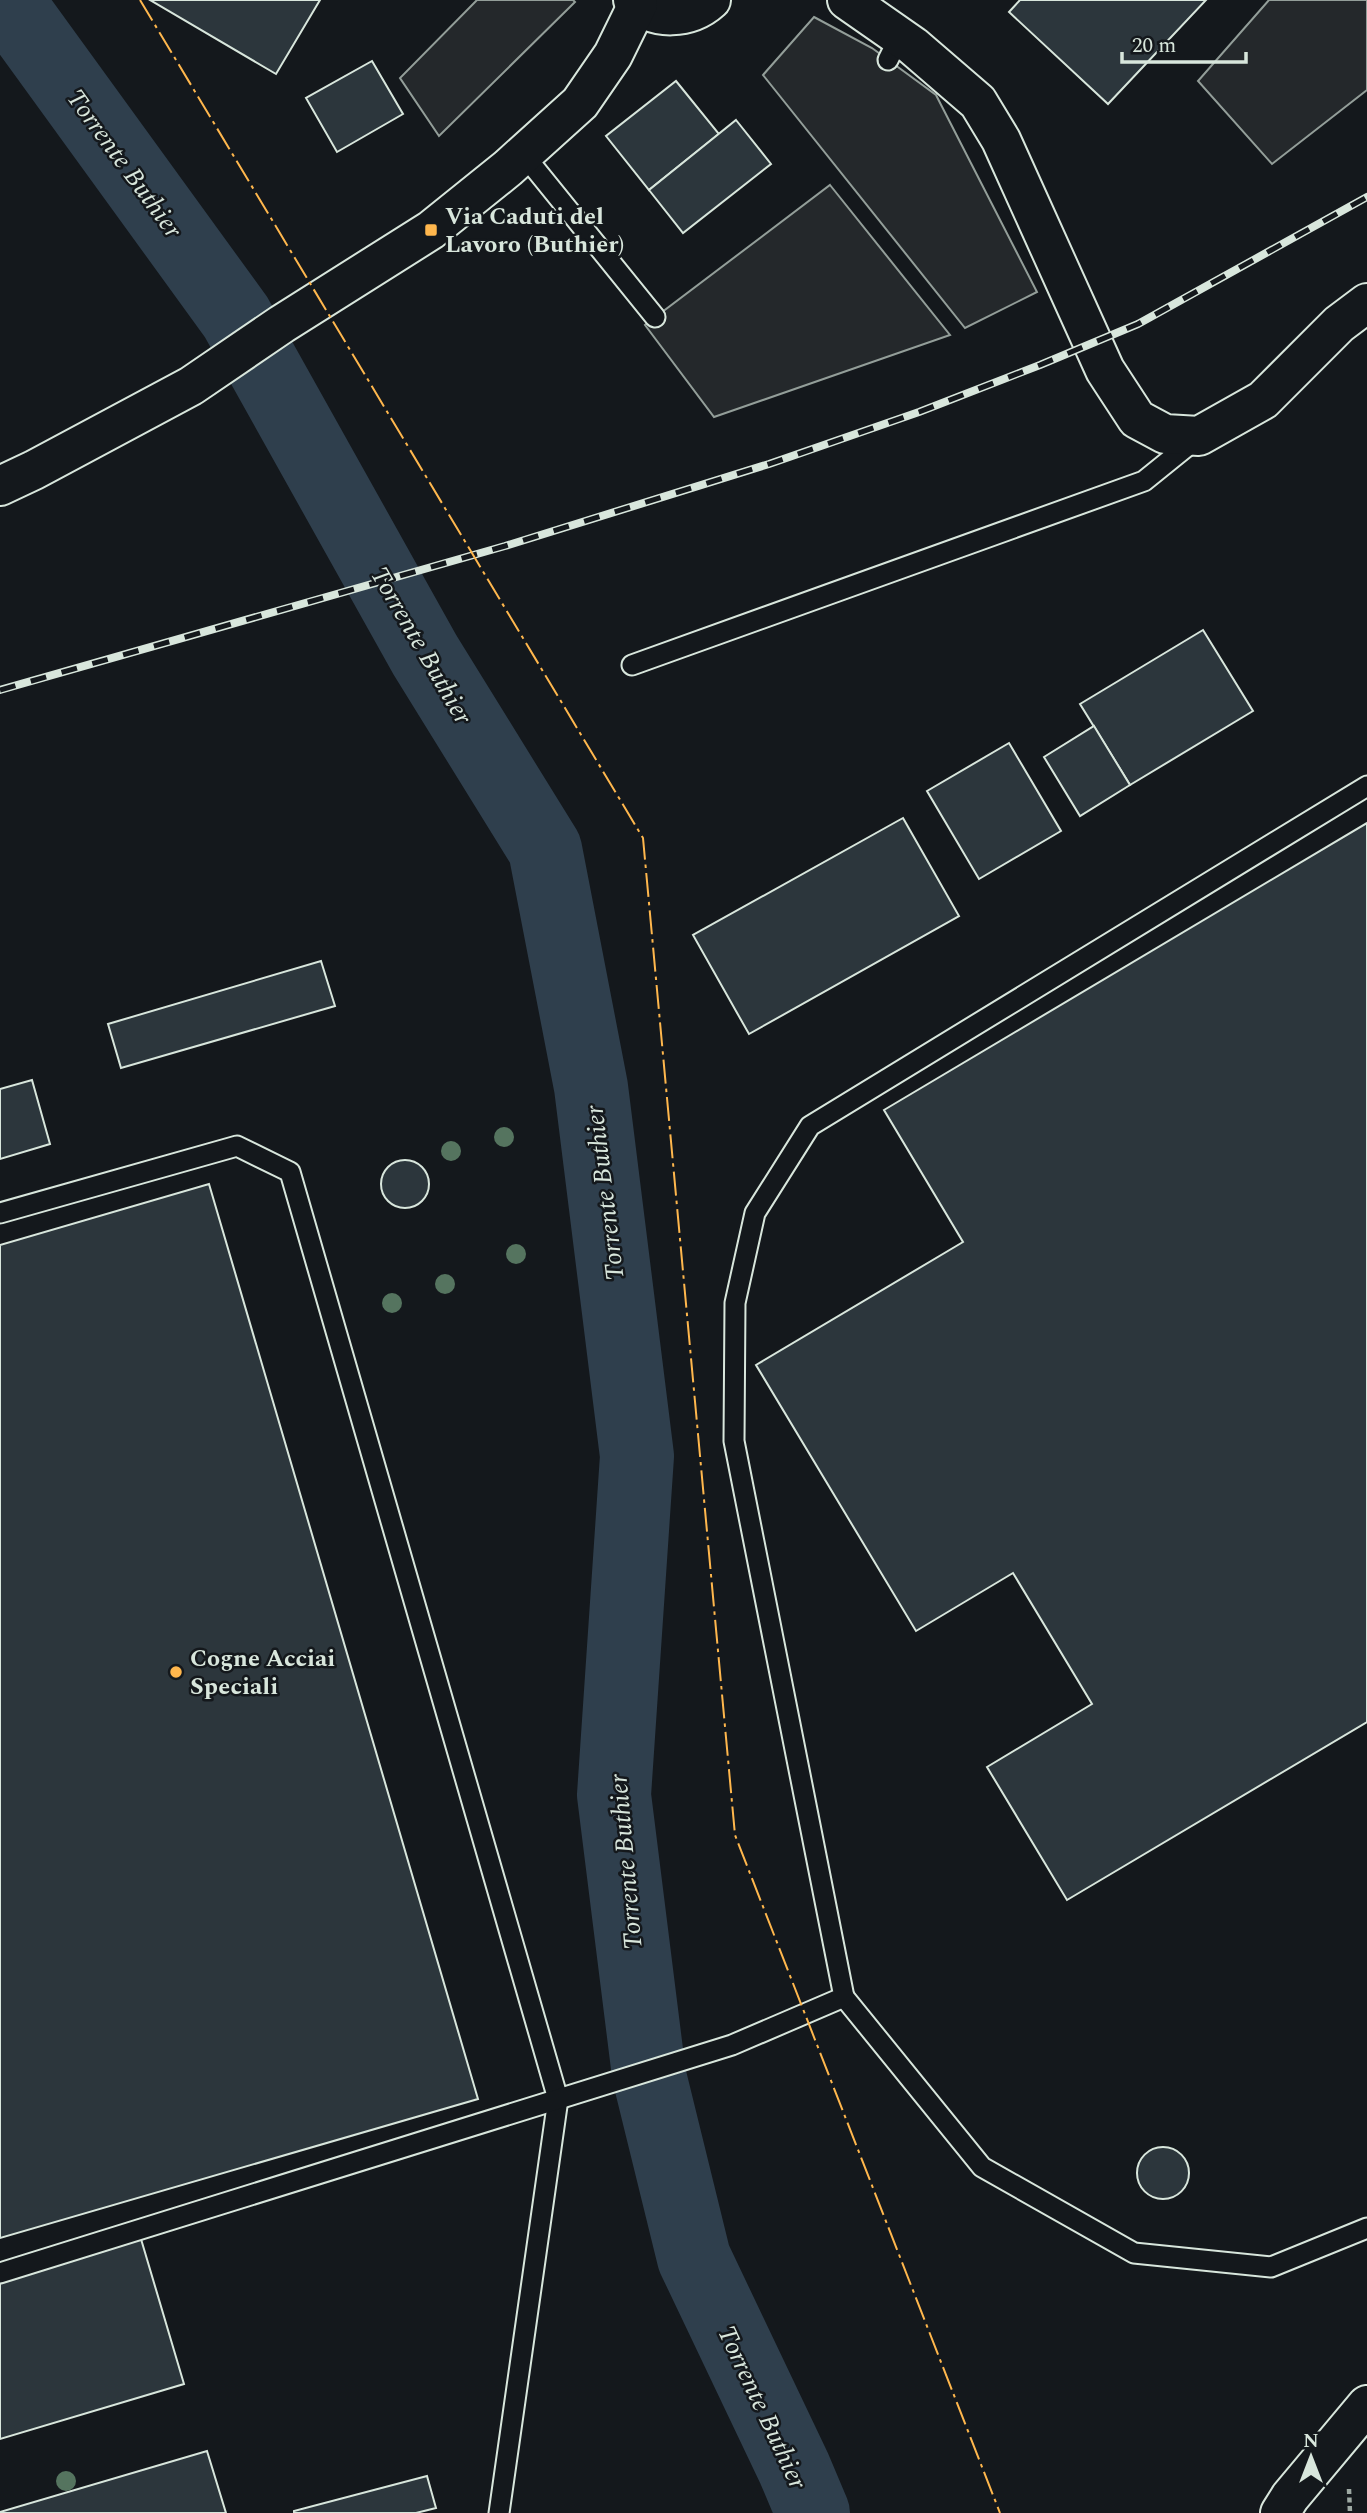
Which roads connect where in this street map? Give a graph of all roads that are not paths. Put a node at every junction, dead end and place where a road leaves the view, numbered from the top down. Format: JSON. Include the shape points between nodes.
{"nodes":[{"id":1,"x":711,"y":0,"type":"edge"},
{"id":2,"x":636,"y":2,"type":"edge"},
{"id":3,"x":852,"y":2,"type":"edge"},
{"id":4,"x":524,"y":155,"type":"junction"},
{"id":5,"x":1367,"y":303,"type":"edge"},
{"id":6,"x":655,"y":317,"type":"dead end"},
{"id":7,"x":1199,"y":436,"type":"junction"},
{"id":8,"x":0,"y":486,"type":"edge"},
{"id":9,"x":632,"y":665,"type":"dead end"},
{"id":10,"x":1367,"y":786,"type":"edge"},
{"id":11,"x":0,"y":1213,"type":"edge"},
{"id":12,"x":844,"y":1997,"type":"junction"},
{"id":13,"x":558,"y":2099,"type":"junction"},
{"id":14,"x":1367,"y":2228,"type":"edge"},
{"id":15,"x":0,"y":2273,"type":"edge"},
{"id":16,"x":1367,"y":2405,"type":"edge"},
{"id":17,"x":499,"y":2513,"type":"edge"},
{"id":18,"x":1280,"y":2513,"type":"edge"}],
"edges":[{"from":1,"to":2,"type":"street","via":[[688,14],[670,16],[653,13]]},
{"from":2,"to":4,"type":"street","via":[[613,55],[580,103]]},
{"from":3,"to":7,"type":"street","via":[[894,48],[978,102],[1001,140],[1105,370],[1137,419],[1165,434]]},
{"from":4,"to":6,"type":"lane"},
{"from":4,"to":8,"type":"street","via":[[431,230],[191,386]]},
{"from":5,"to":7,"type":"street","via":[[1339,324],[1263,400]]},
{"from":7,"to":9,"type":"lane","via":[[1144,481]]},
{"from":10,"to":12,"type":"lane","via":[[810,1126],[755,1213],[735,1303],[734,1441]]},
{"from":11,"to":13,"type":"lane","via":[[237,1146],[290,1172]]},
{"from":12,"to":13,"type":"lane","via":[[732,2045]]},
{"from":12,"to":14,"type":"lane","via":[[982,2167],[1134,2253],[1271,2267]]},
{"from":13,"to":15,"type":"lane"},
{"from":13,"to":17,"type":"lane"},
{"from":16,"to":18,"type":"street"}]}
